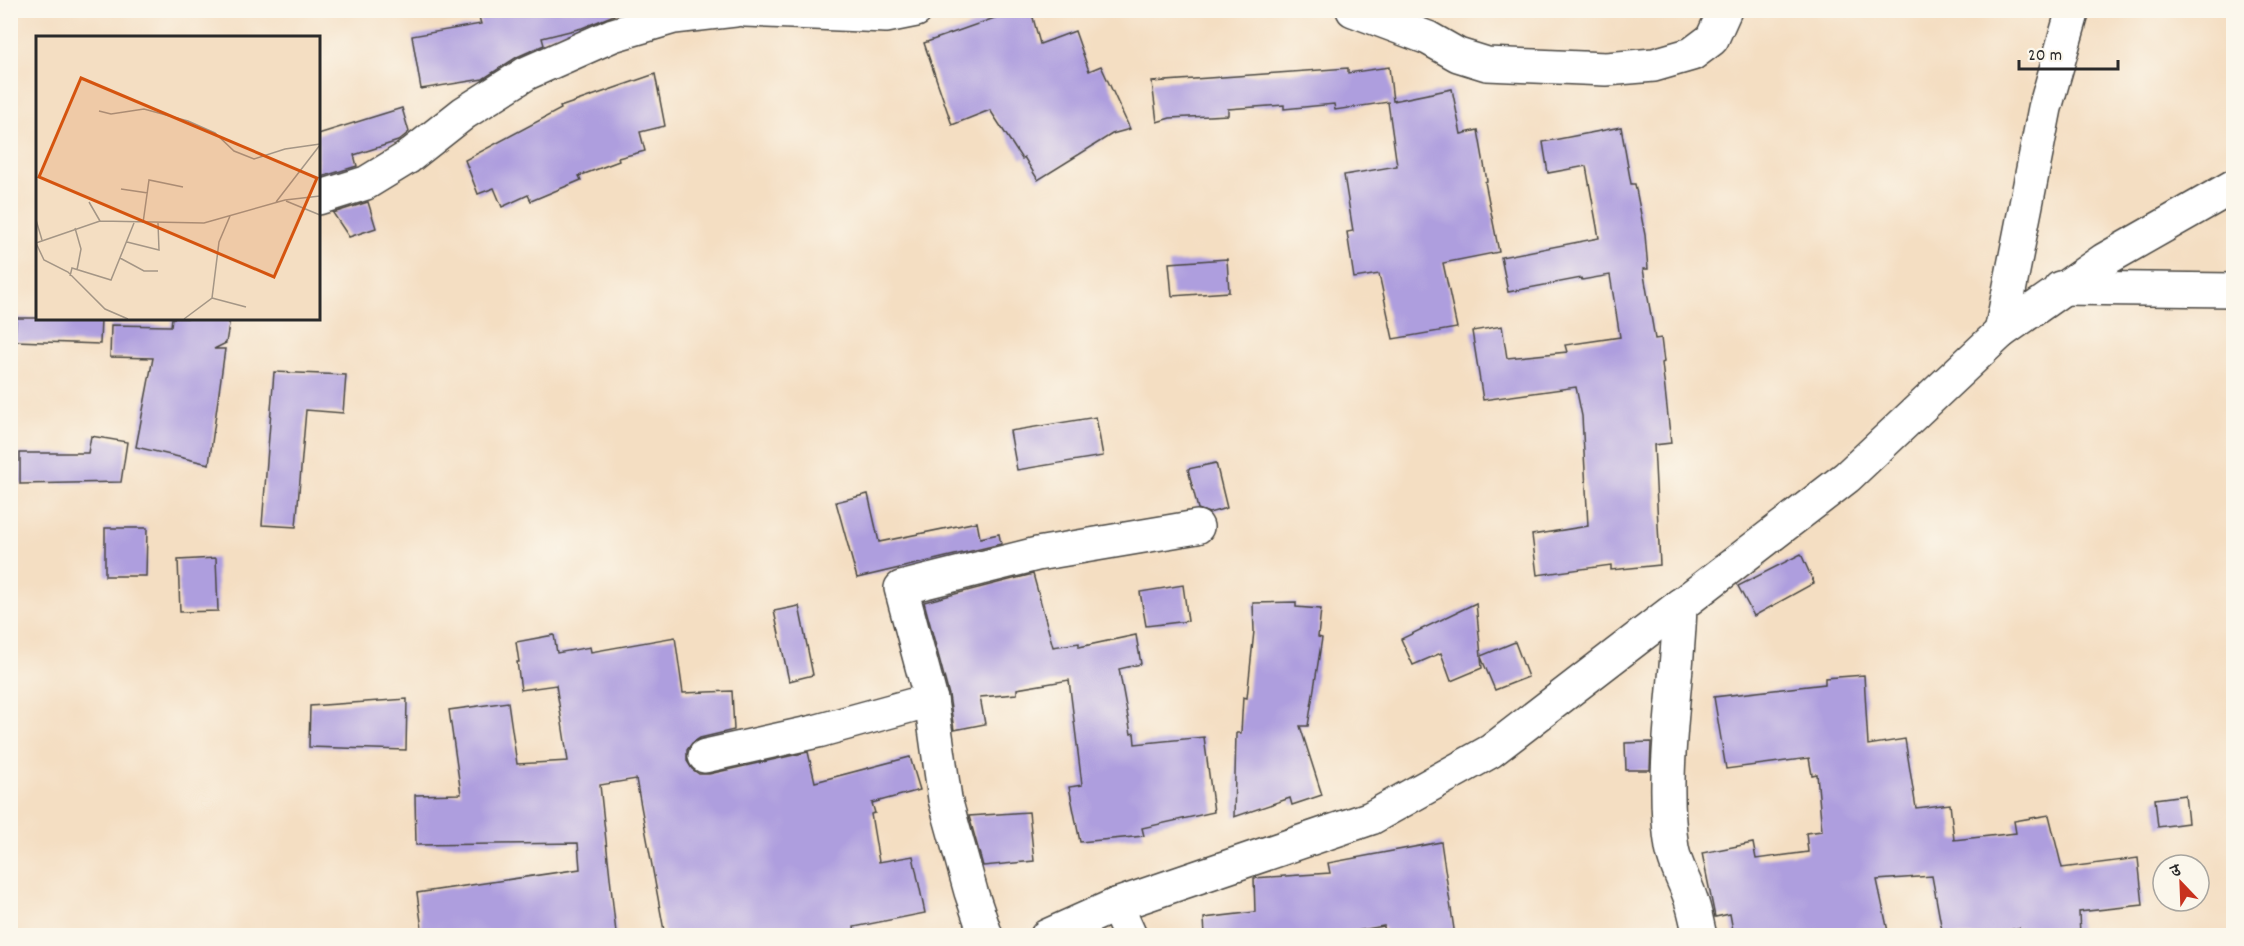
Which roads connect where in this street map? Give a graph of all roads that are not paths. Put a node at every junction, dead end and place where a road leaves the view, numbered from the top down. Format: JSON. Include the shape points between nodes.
{"nodes":[{"id":1,"x":735,"y":10,"type":"edge"},
{"id":2,"x":745,"y":10,"type":"edge"},
{"id":3,"x":916,"y":10,"type":"edge"},
{"id":4,"x":1353,"y":10,"type":"edge"},
{"id":5,"x":1725,"y":10,"type":"edge"},
{"id":6,"x":2073,"y":10,"type":"edge"},
{"id":7,"x":2234,"y":186,"type":"edge"},
{"id":8,"x":320,"y":197,"type":"edge"},
{"id":9,"x":2060,"y":288,"type":"junction"},
{"id":10,"x":2234,"y":290,"type":"edge"},
{"id":11,"x":2001,"y":332,"type":"junction"},
{"id":12,"x":1197,"y":527,"type":"dead end"},
{"id":13,"x":1680,"y":605,"type":"junction"},
{"id":14,"x":931,"y":700,"type":"junction"},
{"id":15,"x":705,"y":756,"type":"dead end"},
{"id":16,"x":1116,"y":905,"type":"junction"},
{"id":17,"x":987,"y":936,"type":"edge"},
{"id":18,"x":1047,"y":936,"type":"edge"},
{"id":19,"x":1130,"y":936,"type":"edge"},
{"id":20,"x":1700,"y":936,"type":"edge"}],
"edges":[{"from":1,"to":8,"type":"street","via":[[674,18],[614,35],[527,73],[366,183]]},
{"from":2,"to":3,"type":"street","via":[[886,16]]},
{"from":4,"to":5,"type":"street","via":[[1486,64],[1606,69],[1654,65],[1692,54],[1712,39]]},
{"from":6,"to":11,"type":"street","via":[[2045,108]]},
{"from":7,"to":9,"type":"street"},
{"from":9,"to":10,"type":"street"},
{"from":9,"to":11,"type":"street"},
{"from":11,"to":13,"type":"street","via":[[1846,477]]},
{"from":12,"to":14,"type":"street","via":[[1037,554],[901,588]]},
{"from":13,"to":16,"type":"street","via":[[1491,750],[1371,818]]},
{"from":13,"to":20,"type":"street","via":[[1671,732],[1670,823],[1672,850]]},
{"from":14,"to":15,"type":"street"},
{"from":14,"to":17,"type":"street","via":[[945,799]]},
{"from":16,"to":18,"type":"street"},
{"from":16,"to":19,"type":"street"}]}
